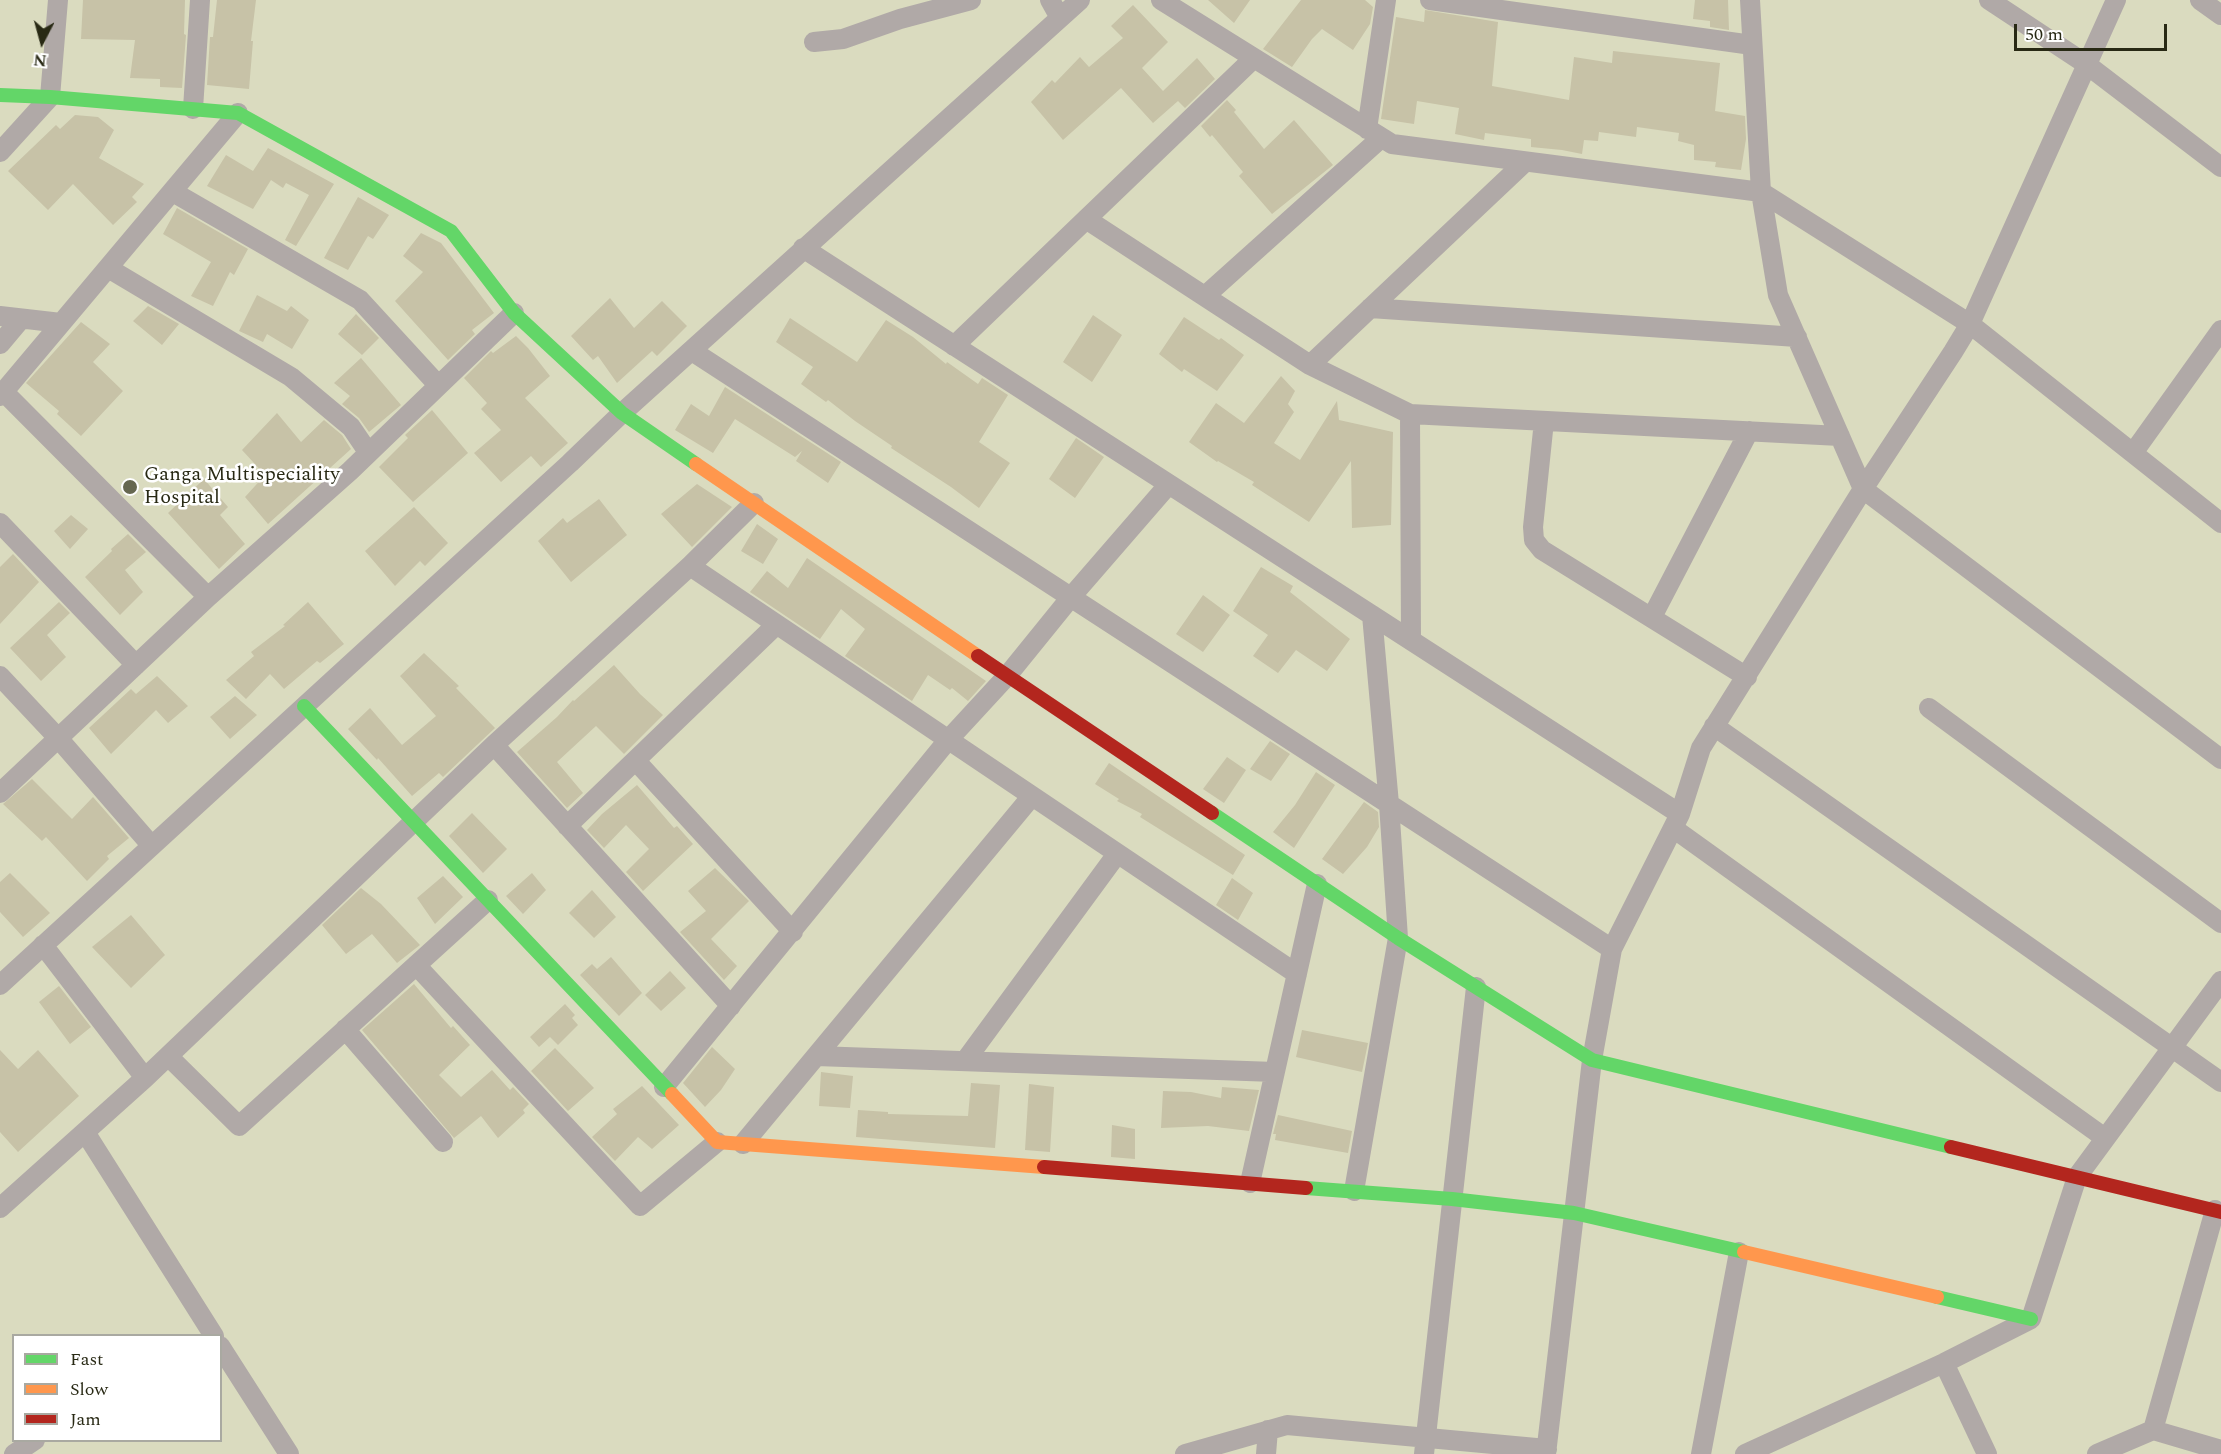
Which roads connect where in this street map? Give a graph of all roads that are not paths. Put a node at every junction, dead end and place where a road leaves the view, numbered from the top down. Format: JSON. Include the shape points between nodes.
{"nodes":[{"id":1,"x":58,"y":0,"type":"edge"},
{"id":2,"x":200,"y":0,"type":"edge"},
{"id":3,"x":971,"y":0,"type":"edge"},
{"id":4,"x":1050,"y":0,"type":"edge"},
{"id":5,"x":1080,"y":0,"type":"edge"},
{"id":6,"x":1161,"y":0,"type":"edge"},
{"id":7,"x":1386,"y":0,"type":"edge"},
{"id":8,"x":1430,"y":0,"type":"edge"},
{"id":9,"x":1750,"y":0,"type":"edge"},
{"id":10,"x":1989,"y":0,"type":"edge"},
{"id":11,"x":2116,"y":0,"type":"edge"},
{"id":12,"x":2200,"y":0,"type":"edge"},
{"id":13,"x":1451,"y":2,"type":"edge"},
{"id":14,"x":898,"y":10,"type":"edge"},
{"id":15,"x":2221,"y":15,"type":"edge"},
{"id":16,"x":1060,"y":18,"type":"junction"},
{"id":17,"x":814,"y":42,"type":"dead end"},
{"id":18,"x":1752,"y":45,"type":"junction"},
{"id":19,"x":1254,"y":58,"type":"junction"},
{"id":20,"x":2085,"y":64,"type":"junction"},
{"id":21,"x":0,"y":95,"type":"edge"},
{"id":22,"x":50,"y":97,"type":"junction"},
{"id":23,"x":194,"y":109,"type":"junction"},
{"id":24,"x":238,"y":113,"type":"junction"},
{"id":25,"x":1374,"y":133,"type":"junction"},
{"id":26,"x":0,"y":152,"type":"edge"},
{"id":27,"x":1525,"y":162,"type":"junction"},
{"id":28,"x":2221,"y":167,"type":"edge"},
{"id":29,"x":173,"y":192,"type":"junction"},
{"id":30,"x":1761,"y":192,"type":"junction"},
{"id":31,"x":1086,"y":219,"type":"junction"},
{"id":32,"x":803,"y":248,"type":"junction"},
{"id":33,"x":108,"y":268,"type":"junction"},
{"id":34,"x":1204,"y":296,"type":"junction"},
{"id":35,"x":1370,"y":308,"type":"junction"},
{"id":36,"x":514,"y":312,"type":"junction"},
{"id":37,"x":0,"y":316,"type":"edge"},
{"id":38,"x":21,"y":319,"type":"junction"},
{"id":39,"x":61,"y":323,"type":"junction"},
{"id":40,"x":1970,"y":324,"type":"junction"},
{"id":41,"x":2221,"y":330,"type":"edge"},
{"id":42,"x":1797,"y":337,"type":"junction"},
{"id":43,"x":0,"y":344,"type":"edge"},
{"id":44,"x":954,"y":346,"type":"junction"},
{"id":45,"x":692,"y":351,"type":"junction"},
{"id":46,"x":1310,"y":365,"type":"junction"},
{"id":47,"x":438,"y":385,"type":"junction"},
{"id":48,"x":2,"y":394,"type":"edge"},
{"id":49,"x":622,"y":413,"type":"junction"},
{"id":50,"x":1410,"y":414,"type":"junction"},
{"id":51,"x":1544,"y":421,"type":"junction"},
{"id":52,"x":1749,"y":431,"type":"junction"},
{"id":53,"x":1840,"y":436,"type":"junction"},
{"id":54,"x":369,"y":453,"type":"junction"},
{"id":55,"x":2133,"y":453,"type":"junction"},
{"id":56,"x":1168,"y":484,"type":"junction"},
{"id":57,"x":1863,"y":489,"type":"junction"},
{"id":58,"x":754,"y":503,"type":"junction"},
{"id":59,"x":0,"y":523,"type":"edge"},
{"id":60,"x":2221,"y":523,"type":"edge"},
{"id":61,"x":690,"y":566,"type":"junction"},
{"id":62,"x":208,"y":597,"type":"junction"},
{"id":63,"x":1071,"y":597,"type":"junction"},
{"id":64,"x":1372,"y":615,"type":"junction"},
{"id":65,"x":1652,"y":617,"type":"junction"},
{"id":66,"x":776,"y":625,"type":"junction"},
{"id":67,"x":1411,"y":640,"type":"junction"},
{"id":68,"x":136,"y":665,"type":"junction"},
{"id":69,"x":0,"y":675,"type":"edge"},
{"id":70,"x":1007,"y":676,"type":"junction"},
{"id":71,"x":1747,"y":676,"type":"junction"},
{"id":72,"x":304,"y":706,"type":"junction"},
{"id":73,"x":1929,"y":708,"type":"dead end"},
{"id":74,"x":1714,"y":726,"type":"junction"},
{"id":75,"x":58,"y":738,"type":"junction"},
{"id":76,"x":948,"y":740,"type":"junction"},
{"id":77,"x":494,"y":745,"type":"junction"},
{"id":78,"x":2221,"y":759,"type":"edge"},
{"id":79,"x":636,"y":761,"type":"junction"},
{"id":80,"x":0,"y":793,"type":"edge"},
{"id":81,"x":1032,"y":796,"type":"junction"},
{"id":82,"x":1389,"y":804,"type":"junction"},
{"id":83,"x":413,"y":821,"type":"junction"},
{"id":84,"x":1676,"y":821,"type":"junction"},
{"id":85,"x":567,"y":826,"type":"junction"},
{"id":86,"x":151,"y":846,"type":"junction"},
{"id":87,"x":1117,"y":854,"type":"junction"},
{"id":88,"x":1317,"y":884,"type":"junction"},
{"id":89,"x":488,"y":900,"type":"junction"},
{"id":90,"x":2221,"y":923,"type":"edge"},
{"id":91,"x":793,"y":932,"type":"junction"},
{"id":92,"x":1398,"y":938,"type":"junction"},
{"id":93,"x":43,"y":945,"type":"junction"},
{"id":94,"x":1612,"y":949,"type":"junction"},
{"id":95,"x":416,"y":965,"type":"junction"},
{"id":96,"x":1297,"y":974,"type":"junction"},
{"id":97,"x":2221,"y":981,"type":"edge"},
{"id":98,"x":0,"y":985,"type":"edge"},
{"id":99,"x":1476,"y":987,"type":"junction"},
{"id":100,"x":731,"y":1006,"type":"junction"},
{"id":101,"x":345,"y":1029,"type":"junction"},
{"id":102,"x":2172,"y":1048,"type":"junction"},
{"id":103,"x":168,"y":1056,"type":"junction"},
{"id":104,"x":816,"y":1056,"type":"junction"},
{"id":105,"x":1592,"y":1060,"type":"junction"},
{"id":106,"x":965,"y":1061,"type":"junction"},
{"id":107,"x":1275,"y":1072,"type":"junction"},
{"id":108,"x":145,"y":1078,"type":"junction"},
{"id":109,"x":2221,"y":1082,"type":"edge"},
{"id":110,"x":664,"y":1087,"type":"junction"},
{"id":111,"x":85,"y":1132,"type":"junction"},
{"id":112,"x":2105,"y":1138,"type":"junction"},
{"id":113,"x":443,"y":1142,"type":"dead end"},
{"id":114,"x":717,"y":1142,"type":"junction"},
{"id":115,"x":743,"y":1144,"type":"junction"},
{"id":116,"x":2077,"y":1177,"type":"junction"},
{"id":117,"x":1250,"y":1183,"type":"junction"},
{"id":118,"x":1354,"y":1191,"type":"junction"},
{"id":119,"x":1452,"y":1199,"type":"junction"},
{"id":120,"x":0,"y":1208,"type":"edge"},
{"id":121,"x":2218,"y":1211,"type":"edge"},
{"id":122,"x":1574,"y":1214,"type":"junction"},
{"id":123,"x":1739,"y":1252,"type":"junction"},
{"id":124,"x":2031,"y":1319,"type":"junction"},
{"id":125,"x":208,"y":1333,"type":"edge"},
{"id":126,"x":222,"y":1349,"type":"edge"},
{"id":127,"x":1944,"y":1363,"type":"junction"},
{"id":128,"x":1268,"y":1430,"type":"junction"},
{"id":129,"x":2153,"y":1430,"type":"junction"},
{"id":130,"x":32,"y":1442,"type":"edge"},
{"id":131,"x":1425,"y":1446,"type":"edge"},
{"id":132,"x":2221,"y":1450,"type":"edge"},
{"id":133,"x":1546,"y":1452,"type":"edge"},
{"id":134,"x":14,"y":1454,"type":"edge"},
{"id":135,"x":289,"y":1454,"type":"edge"},
{"id":136,"x":1185,"y":1454,"type":"edge"},
{"id":137,"x":1266,"y":1454,"type":"edge"},
{"id":138,"x":1701,"y":1454,"type":"edge"},
{"id":139,"x":1745,"y":1454,"type":"edge"},
{"id":140,"x":1987,"y":1454,"type":"edge"},
{"id":141,"x":2097,"y":1454,"type":"edge"}],
"edges":[{"from":1,"to":22,"type":"street"},
{"from":2,"to":23,"type":"street"},
{"from":3,"to":14,"type":"street"},
{"from":4,"to":16,"type":"street"},
{"from":5,"to":16,"type":"street"},
{"from":6,"to":19,"type":"street"},
{"from":7,"to":25,"type":"street"},
{"from":8,"to":13,"type":"street"},
{"from":9,"to":18,"type":"street"},
{"from":10,"to":20,"type":"street"},
{"from":11,"to":20,"type":"street"},
{"from":12,"to":15,"type":"street"},
{"from":13,"to":18,"type":"street"},
{"from":14,"to":17,"type":"street","via":[[843,39]]},
{"from":16,"to":32,"type":"street"},
{"from":18,"to":30,"type":"street"},
{"from":19,"to":25,"type":"street"},
{"from":19,"to":31,"type":"street"},
{"from":20,"to":28,"type":"street"},
{"from":20,"to":40,"type":"street"},
{"from":21,"to":22,"type":"street"},
{"from":22,"to":23,"type":"street"},
{"from":22,"to":26,"type":"street"},
{"from":23,"to":24,"type":"street"},
{"from":24,"to":29,"type":"street"},
{"from":24,"to":36,"type":"street","via":[[452,231]]},
{"from":25,"to":27,"type":"street","via":[[1392,144]]},
{"from":25,"to":34,"type":"street"},
{"from":27,"to":30,"type":"street"},
{"from":27,"to":35,"type":"street"},
{"from":29,"to":33,"type":"street"},
{"from":29,"to":47,"type":"street","via":[[360,300]]},
{"from":30,"to":40,"type":"street"},
{"from":30,"to":42,"type":"street","via":[[1778,295]]},
{"from":31,"to":34,"type":"street"},
{"from":31,"to":44,"type":"street"},
{"from":32,"to":44,"type":"street"},
{"from":32,"to":45,"type":"street"},
{"from":33,"to":39,"type":"street"},
{"from":33,"to":54,"type":"street","via":[[291,377],[351,427]]},
{"from":34,"to":46,"type":"street"},
{"from":35,"to":42,"type":"street"},
{"from":35,"to":46,"type":"street"},
{"from":36,"to":47,"type":"street"},
{"from":36,"to":49,"type":"street"},
{"from":37,"to":38,"type":"street"},
{"from":38,"to":39,"type":"street"},
{"from":38,"to":43,"type":"street"},
{"from":39,"to":48,"type":"street"},
{"from":40,"to":55,"type":"street"},
{"from":40,"to":57,"type":"street"},
{"from":41,"to":55,"type":"street"},
{"from":42,"to":53,"type":"street"},
{"from":44,"to":56,"type":"street"},
{"from":45,"to":49,"type":"street"},
{"from":45,"to":63,"type":"street"},
{"from":46,"to":50,"type":"street"},
{"from":47,"to":54,"type":"street"},
{"from":48,"to":62,"type":"street"},
{"from":49,"to":58,"type":"street"},
{"from":49,"to":72,"type":"street"},
{"from":50,"to":51,"type":"street"},
{"from":50,"to":67,"type":"street"},
{"from":51,"to":52,"type":"street"},
{"from":51,"to":65,"type":"street","via":[[1534,540],[1542,550]]},
{"from":52,"to":53,"type":"street"},
{"from":52,"to":65,"type":"street"},
{"from":53,"to":57,"type":"street"},
{"from":54,"to":62,"type":"street"},
{"from":55,"to":60,"type":"street"},
{"from":56,"to":63,"type":"street"},
{"from":56,"to":64,"type":"street"},
{"from":57,"to":71,"type":"street"},
{"from":57,"to":78,"type":"street"},
{"from":58,"to":61,"type":"street"},
{"from":58,"to":70,"type":"street"},
{"from":59,"to":68,"type":"street"},
{"from":61,"to":66,"type":"street"},
{"from":61,"to":77,"type":"street"},
{"from":62,"to":68,"type":"street"},
{"from":63,"to":70,"type":"street"},
{"from":63,"to":82,"type":"street"},
{"from":64,"to":67,"type":"street"},
{"from":64,"to":82,"type":"street"},
{"from":65,"to":71,"type":"street"},
{"from":66,"to":76,"type":"street"},
{"from":66,"to":79,"type":"street"},
{"from":67,"to":84,"type":"street"},
{"from":68,"to":75,"type":"street"},
{"from":69,"to":75,"type":"street"},
{"from":70,"to":76,"type":"street"},
{"from":70,"to":88,"type":"street"},
{"from":71,"to":74,"type":"street"},
{"from":72,"to":83,"type":"street"},
{"from":72,"to":86,"type":"street"},
{"from":73,"to":90,"type":"street"},
{"from":74,"to":84,"type":"street","via":[[1701,748]]},
{"from":74,"to":102,"type":"street"},
{"from":75,"to":80,"type":"street"},
{"from":75,"to":86,"type":"street"},
{"from":76,"to":81,"type":"street"},
{"from":76,"to":91,"type":"street"},
{"from":77,"to":83,"type":"street"},
{"from":77,"to":85,"type":"street"},
{"from":79,"to":85,"type":"street"},
{"from":79,"to":91,"type":"street"},
{"from":81,"to":87,"type":"street"},
{"from":81,"to":104,"type":"street"},
{"from":82,"to":92,"type":"street"},
{"from":82,"to":94,"type":"street"},
{"from":83,"to":89,"type":"street"},
{"from":83,"to":103,"type":"street"},
{"from":84,"to":94,"type":"street"},
{"from":84,"to":112,"type":"street"},
{"from":85,"to":100,"type":"street"},
{"from":86,"to":93,"type":"street"},
{"from":87,"to":96,"type":"street"},
{"from":87,"to":106,"type":"street"},
{"from":88,"to":92,"type":"street"},
{"from":88,"to":96,"type":"street"},
{"from":89,"to":95,"type":"street"},
{"from":89,"to":110,"type":"street"},
{"from":91,"to":100,"type":"street"},
{"from":92,"to":99,"type":"street"},
{"from":92,"to":118,"type":"street"},
{"from":93,"to":98,"type":"street"},
{"from":93,"to":108,"type":"street"},
{"from":94,"to":105,"type":"street"},
{"from":95,"to":101,"type":"street"},
{"from":95,"to":114,"type":"street","via":[[640,1206]]},
{"from":96,"to":107,"type":"street"},
{"from":97,"to":102,"type":"street"},
{"from":99,"to":105,"type":"street"},
{"from":99,"to":119,"type":"street"},
{"from":100,"to":110,"type":"street"},
{"from":101,"to":103,"type":"street","via":[[239,1126]]},
{"from":101,"to":113,"type":"street"},
{"from":102,"to":109,"type":"street"},
{"from":102,"to":112,"type":"street"},
{"from":103,"to":108,"type":"street"},
{"from":104,"to":106,"type":"street"},
{"from":104,"to":115,"type":"street"},
{"from":105,"to":116,"type":"street"},
{"from":105,"to":122,"type":"street"},
{"from":106,"to":107,"type":"street"},
{"from":107,"to":117,"type":"street"},
{"from":108,"to":111,"type":"street"},
{"from":110,"to":114,"type":"street"},
{"from":111,"to":120,"type":"street"},
{"from":111,"to":125,"type":"street"},
{"from":112,"to":116,"type":"street"},
{"from":114,"to":115,"type":"street"},
{"from":115,"to":117,"type":"street"},
{"from":116,"to":121,"type":"street"},
{"from":116,"to":124,"type":"street"},
{"from":117,"to":118,"type":"street"},
{"from":118,"to":119,"type":"street"},
{"from":119,"to":122,"type":"street"},
{"from":119,"to":131,"type":"street"},
{"from":121,"to":129,"type":"street"},
{"from":122,"to":123,"type":"street"},
{"from":122,"to":133,"type":"street"},
{"from":123,"to":124,"type":"street"},
{"from":123,"to":138,"type":"street"},
{"from":124,"to":127,"type":"street"},
{"from":126,"to":135,"type":"street"},
{"from":127,"to":139,"type":"street"},
{"from":127,"to":140,"type":"street"},
{"from":128,"to":131,"type":"street","via":[[1287,1425]]},
{"from":128,"to":136,"type":"street"},
{"from":128,"to":137,"type":"street"},
{"from":129,"to":132,"type":"street"},
{"from":129,"to":141,"type":"street"},
{"from":130,"to":134,"type":"street"},
{"from":131,"to":133,"type":"street"}]}
